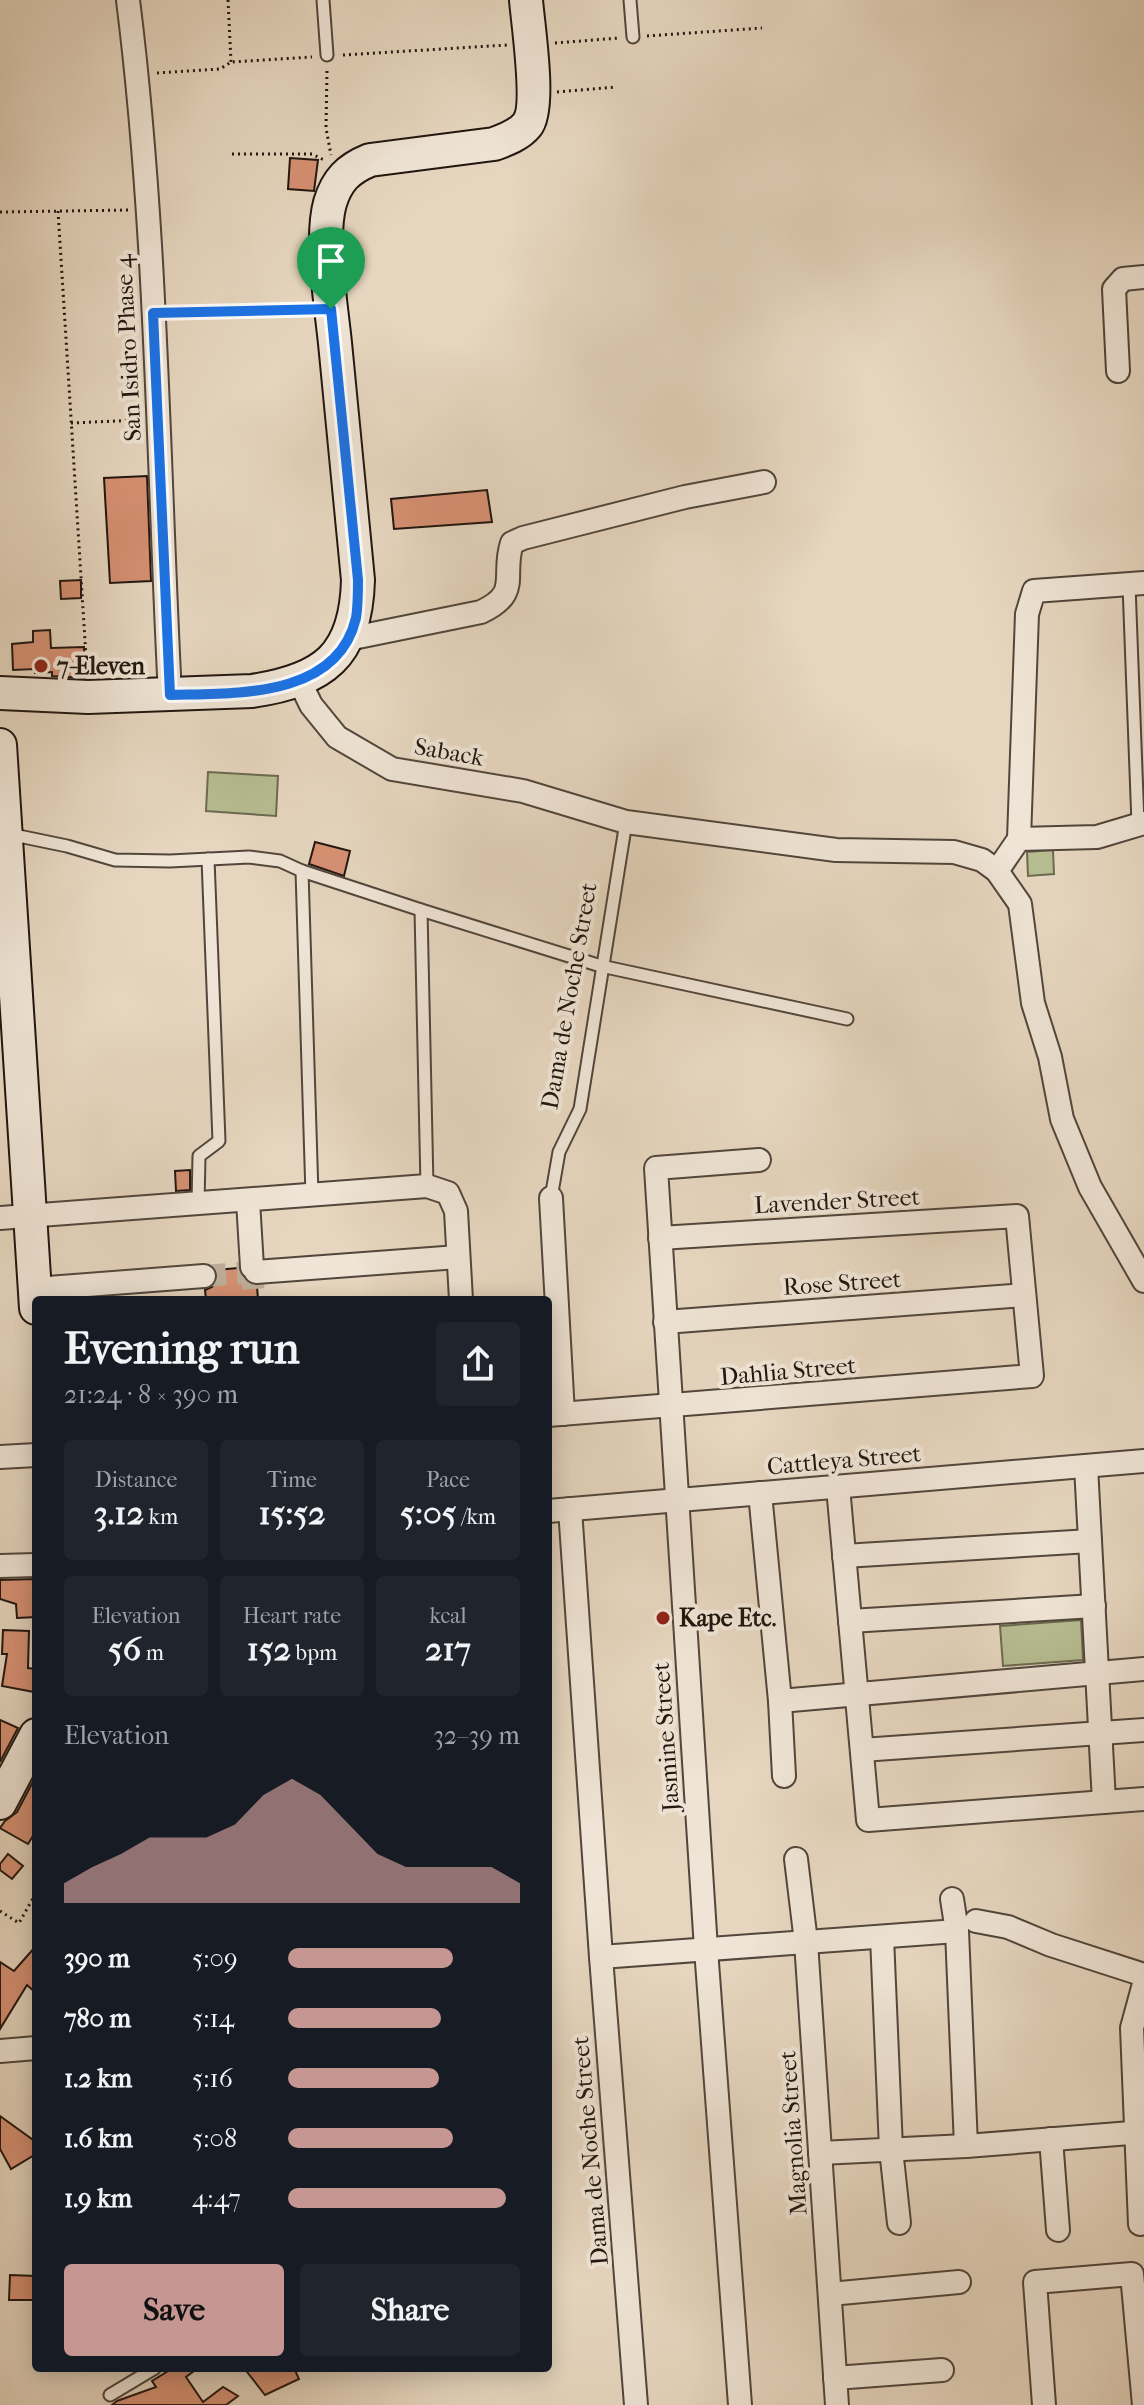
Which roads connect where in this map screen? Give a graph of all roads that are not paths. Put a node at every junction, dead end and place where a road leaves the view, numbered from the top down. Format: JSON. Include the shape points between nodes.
{"nodes":[{"id":1,"x":128,"y":0,"type":"edge"},
{"id":2,"x":323,"y":0,"type":"edge"},
{"id":3,"x":526,"y":0,"type":"edge"},
{"id":4,"x":630,"y":0,"type":"edge"},
{"id":5,"x":633,"y":37,"type":"road end"},
{"id":6,"x":327,"y":55,"type":"road end"},
{"id":7,"x":1144,"y":277,"type":"edge"},
{"id":8,"x":1118,"y":371,"type":"dead end"},
{"id":9,"x":764,"y":482,"type":"dead end"},
{"id":10,"x":1136,"y":584,"type":"edge"},
{"id":11,"x":348,"y":639,"type":"junction"},
{"id":12,"x":299,"y":680,"type":"junction"},
{"id":13,"x":0,"y":693,"type":"edge"},
{"id":14,"x":170,"y":695,"type":"junction"},
{"id":15,"x":0,"y":745,"type":"edge"},
{"id":16,"x":626,"y":822,"type":"junction"},
{"id":17,"x":1141,"y":824,"type":"edge"},
{"id":18,"x":5,"y":833,"type":"junction"},
{"id":19,"x":1019,"y":839,"type":"junction"},
{"id":20,"x":208,"y":859,"type":"junction"},
{"id":21,"x":302,"y":871,"type":"junction"},
{"id":22,"x":997,"y":871,"type":"junction"},
{"id":23,"x":421,"y":910,"type":"junction"},
{"id":24,"x":601,"y":966,"type":"junction"},
{"id":25,"x":847,"y":1019,"type":"dead end"},
{"id":26,"x":759,"y":1160,"type":"dead end"},
{"id":27,"x":427,"y":1186,"type":"junction"},
{"id":28,"x":312,"y":1195,"type":"junction"},
{"id":29,"x":551,"y":1198,"type":"joint"},
{"id":30,"x":248,"y":1201,"type":"junction"},
{"id":31,"x":198,"y":1204,"type":"junction"},
{"id":32,"x":15,"y":1217,"type":"edge"},
{"id":33,"x":660,"y":1238,"type":"junction"},
{"id":34,"x":458,"y":1257,"type":"junction"},
{"id":35,"x":204,"y":1276,"type":"tunnel mouth"},
{"id":36,"x":1144,"y":1281,"type":"edge"},
{"id":37,"x":1024,"y":1295,"type":"junction"},
{"id":38,"x":35,"y":1296,"type":"edge"},
{"id":39,"x":50,"y":1296,"type":"edge"},
{"id":40,"x":461,"y":1296,"type":"edge"},
{"id":41,"x":665,"y":1322,"type":"junction"},
{"id":42,"x":670,"y":1407,"type":"junction"},
{"id":43,"x":556,"y":1415,"type":"edge"},
{"id":44,"x":32,"y":1455,"type":"edge"},
{"id":45,"x":0,"y":1457,"type":"edge"},
{"id":46,"x":1144,"y":1461,"type":"edge"},
{"id":47,"x":1086,"y":1466,"type":"junction"},
{"id":48,"x":838,"y":1487,"type":"junction"},
{"id":49,"x":760,"y":1493,"type":"junction"},
{"id":50,"x":678,"y":1500,"type":"junction"},
{"id":51,"x":559,"y":1510,"type":"edge"},
{"id":52,"x":1090,"y":1541,"type":"junction"},
{"id":53,"x":844,"y":1556,"type":"junction"},
{"id":54,"x":32,"y":1565,"type":"edge"},
{"id":55,"x":0,"y":1566,"type":"edge"},
{"id":56,"x":1094,"y":1606,"type":"junction"},
{"id":57,"x":850,"y":1621,"type":"junction"},
{"id":58,"x":1144,"y":1669,"type":"edge"},
{"id":59,"x":1097,"y":1673,"type":"junction"},
{"id":60,"x":857,"y":1694,"type":"junction"},
{"id":61,"x":780,"y":1701,"type":"junction"},
{"id":62,"x":1144,"y":1730,"type":"edge"},
{"id":63,"x":1100,"y":1733,"type":"junction"},
{"id":64,"x":32,"y":1743,"type":"edge"},
{"id":65,"x":862,"y":1750,"type":"junction"},
{"id":66,"x":784,"y":1776,"type":"dead end"},
{"id":67,"x":1144,"y":1799,"type":"edge"},
{"id":68,"x":1104,"y":1802,"type":"junction"},
{"id":69,"x":0,"y":1803,"type":"edge"},
{"id":70,"x":796,"y":1859,"type":"dead end"},
{"id":71,"x":952,"y":1899,"type":"dead end"},
{"id":72,"x":966,"y":1926,"type":"junction"},
{"id":73,"x":882,"y":1937,"type":"junction"},
{"id":74,"x":806,"y":1942,"type":"junction"},
{"id":75,"x":706,"y":1949,"type":"junction"},
{"id":76,"x":601,"y":1957,"type":"junction"},
{"id":77,"x":1144,"y":1975,"type":"edge"},
{"id":78,"x":1144,"y":1984,"type":"edge"},
{"id":79,"x":32,"y":2048,"type":"edge"},
{"id":80,"x":0,"y":2051,"type":"edge"},
{"id":81,"x":1140,"y":2132,"type":"edge"},
{"id":82,"x":1051,"y":2139,"type":"junction"},
{"id":83,"x":966,"y":2146,"type":"junction"},
{"id":84,"x":891,"y":2149,"type":"junction"},
{"id":85,"x":820,"y":2153,"type":"junction"},
{"id":86,"x":899,"y":2223,"type":"dead end"},
{"id":87,"x":1140,"y":2224,"type":"dead end"},
{"id":88,"x":1058,"y":2230,"type":"dead end"},
{"id":89,"x":959,"y":2282,"type":"dead end"},
{"id":90,"x":830,"y":2294,"type":"junction"},
{"id":91,"x":942,"y":2370,"type":"dead end"},
{"id":92,"x":148,"y":2372,"type":"edge"},
{"id":93,"x":835,"y":2378,"type":"junction"},
{"id":94,"x":110,"y":2395,"type":"dead end"},
{"id":95,"x":636,"y":2405,"type":"edge"},
{"id":96,"x":740,"y":2405,"type":"edge"},
{"id":97,"x":837,"y":2405,"type":"edge"},
{"id":98,"x":1044,"y":2405,"type":"edge"},
{"id":99,"x":1144,"y":2405,"type":"edge"}],
"edges":[{"from":1,"to":14,"type":"street","name":"San Isidro Phase 4","via":[[148,210]]},
{"from":2,"to":6,"type":"lane"},
{"from":3,"to":11,"type":"main road","via":[[533,93],[526,126],[494,144],[370,160],[342,177],[330,202],[326,222],[331,309],[358,580],[356,618]]},
{"from":4,"to":5,"type":"lane"},
{"from":7,"to":8,"type":"street","via":[[1123,279],[1114,289]]},
{"from":9,"to":11,"type":"street","via":[[523,538],[512,543],[507,595],[496,605]]},
{"from":10,"to":17,"type":"lane"},
{"from":10,"to":19,"type":"street","via":[[1034,591],[1027,614]]},
{"from":11,"to":12,"type":"main road","via":[[336,656]]},
{"from":12,"to":14,"type":"main road","via":[[252,691]]},
{"from":12,"to":16,"type":"street","name":"Saback","via":[[337,737],[392,769],[523,791]]},
{"from":13,"to":14,"type":"main road"},
{"from":15,"to":18,"type":"main road"},
{"from":16,"to":22,"type":"street","name":"Saback","via":[[836,850],[954,852]]},
{"from":16,"to":24,"type":"lane","name":"Dama de Noche Street"},
{"from":17,"to":19,"type":"street","via":[[1097,837]]},
{"from":18,"to":20,"type":"lane","via":[[115,860]]},
{"from":18,"to":32,"type":"main road"},
{"from":19,"to":22,"type":"street"},
{"from":20,"to":21,"type":"lane","via":[[249,857],[280,861]]},
{"from":20,"to":31,"type":"lane","via":[[219,1141],[199,1156]]},
{"from":21,"to":23,"type":"lane"},
{"from":21,"to":28,"type":"lane"},
{"from":22,"to":36,"type":"street","via":[[1020,904],[1033,1003],[1062,1119],[1090,1187]]},
{"from":23,"to":24,"type":"lane"},
{"from":23,"to":27,"type":"lane"},
{"from":24,"to":25,"type":"lane"},
{"from":24,"to":29,"type":"lane","name":"Dama de Noche Street","via":[[580,1109],[559,1152]]},
{"from":26,"to":33,"type":"street","name":"Jasmine Street","via":[[656,1168]]},
{"from":27,"to":28,"type":"street"},
{"from":27,"to":34,"type":"street","via":[[448,1193],[456,1211]]},
{"from":28,"to":30,"type":"street"},
{"from":29,"to":43,"type":"street","name":"Dama de Noche Street"},
{"from":30,"to":31,"type":"street"},
{"from":30,"to":34,"type":"street","via":[[254,1270]]},
{"from":31,"to":32,"type":"street"},
{"from":32,"to":38,"type":"main road"},
{"from":33,"to":37,"type":"street","name":"Lavender Street","via":[[1017,1216]]},
{"from":33,"to":41,"type":"street","name":"Jasmine Street"},
{"from":34,"to":40,"type":"street"},
{"from":35,"to":39,"type":"street"},
{"from":37,"to":41,"type":"street","name":"Rose Street"},
{"from":37,"to":42,"type":"street","name":"Dahlia Street","via":[[1032,1376]]},
{"from":41,"to":42,"type":"street","name":"Jasmine Street"},
{"from":42,"to":43,"type":"street","name":"Dahlia Street"},
{"from":42,"to":50,"type":"street","name":"Jasmine Street"},
{"from":44,"to":45,"type":"street"},
{"from":46,"to":47,"type":"street","name":"Cattleya Street"},
{"from":47,"to":48,"type":"street","name":"Cattleya Street"},
{"from":47,"to":52,"type":"street"},
{"from":48,"to":49,"type":"street","name":"Cattleya Street"},
{"from":48,"to":53,"type":"street"},
{"from":49,"to":50,"type":"street","name":"Cattleya Street"},
{"from":49,"to":61,"type":"street"},
{"from":50,"to":51,"type":"street","name":"Cattleya Street"},
{"from":50,"to":75,"type":"street","name":"Jasmine Street"},
{"from":51,"to":76,"type":"street","name":"Dama de Noche Street"},
{"from":52,"to":53,"type":"street"},
{"from":52,"to":56,"type":"street"},
{"from":53,"to":57,"type":"street"},
{"from":54,"to":55,"type":"street"},
{"from":56,"to":57,"type":"street"},
{"from":56,"to":59,"type":"street"},
{"from":57,"to":60,"type":"street"},
{"from":58,"to":59,"type":"street"},
{"from":59,"to":60,"type":"street"},
{"from":59,"to":63,"type":"street"},
{"from":60,"to":61,"type":"street"},
{"from":60,"to":65,"type":"street"},
{"from":61,"to":66,"type":"street"},
{"from":62,"to":63,"type":"street"},
{"from":63,"to":65,"type":"street"},
{"from":63,"to":68,"type":"street"},
{"from":64,"to":69,"type":"main road"},
{"from":65,"to":68,"type":"street","via":[[868,1820]]},
{"from":67,"to":68,"type":"street"},
{"from":70,"to":74,"type":"street","name":"Magnolia Street"},
{"from":71,"to":72,"type":"street","via":[[954,1923]]},
{"from":72,"to":73,"type":"street"},
{"from":72,"to":77,"type":"street","via":[[1008,1927]]},
{"from":72,"to":83,"type":"street"},
{"from":73,"to":74,"type":"street"},
{"from":73,"to":84,"type":"street"},
{"from":74,"to":75,"type":"street"},
{"from":74,"to":85,"type":"street","name":"Magnolia Street"},
{"from":75,"to":76,"type":"street"},
{"from":75,"to":96,"type":"street","name":"Jasmine Street"},
{"from":76,"to":95,"type":"street","name":"Dama de Noche Street"},
{"from":78,"to":81,"type":"street","via":[[1132,2028]]},
{"from":79,"to":80,"type":"street"},
{"from":81,"to":82,"type":"street"},
{"from":81,"to":87,"type":"street"},
{"from":82,"to":83,"type":"street"},
{"from":82,"to":88,"type":"street"},
{"from":83,"to":84,"type":"street"},
{"from":84,"to":85,"type":"street"},
{"from":84,"to":86,"type":"street"},
{"from":85,"to":90,"type":"street","name":"Magnolia Street"},
{"from":89,"to":90,"type":"street"},
{"from":90,"to":93,"type":"street","name":"Magnolia Street"},
{"from":91,"to":93,"type":"street"},
{"from":92,"to":94,"type":"lane"},
{"from":93,"to":97,"type":"street","name":"Magnolia Street"},
{"from":98,"to":99,"type":"street","via":[[1035,2282],[1132,2274]]}]}
